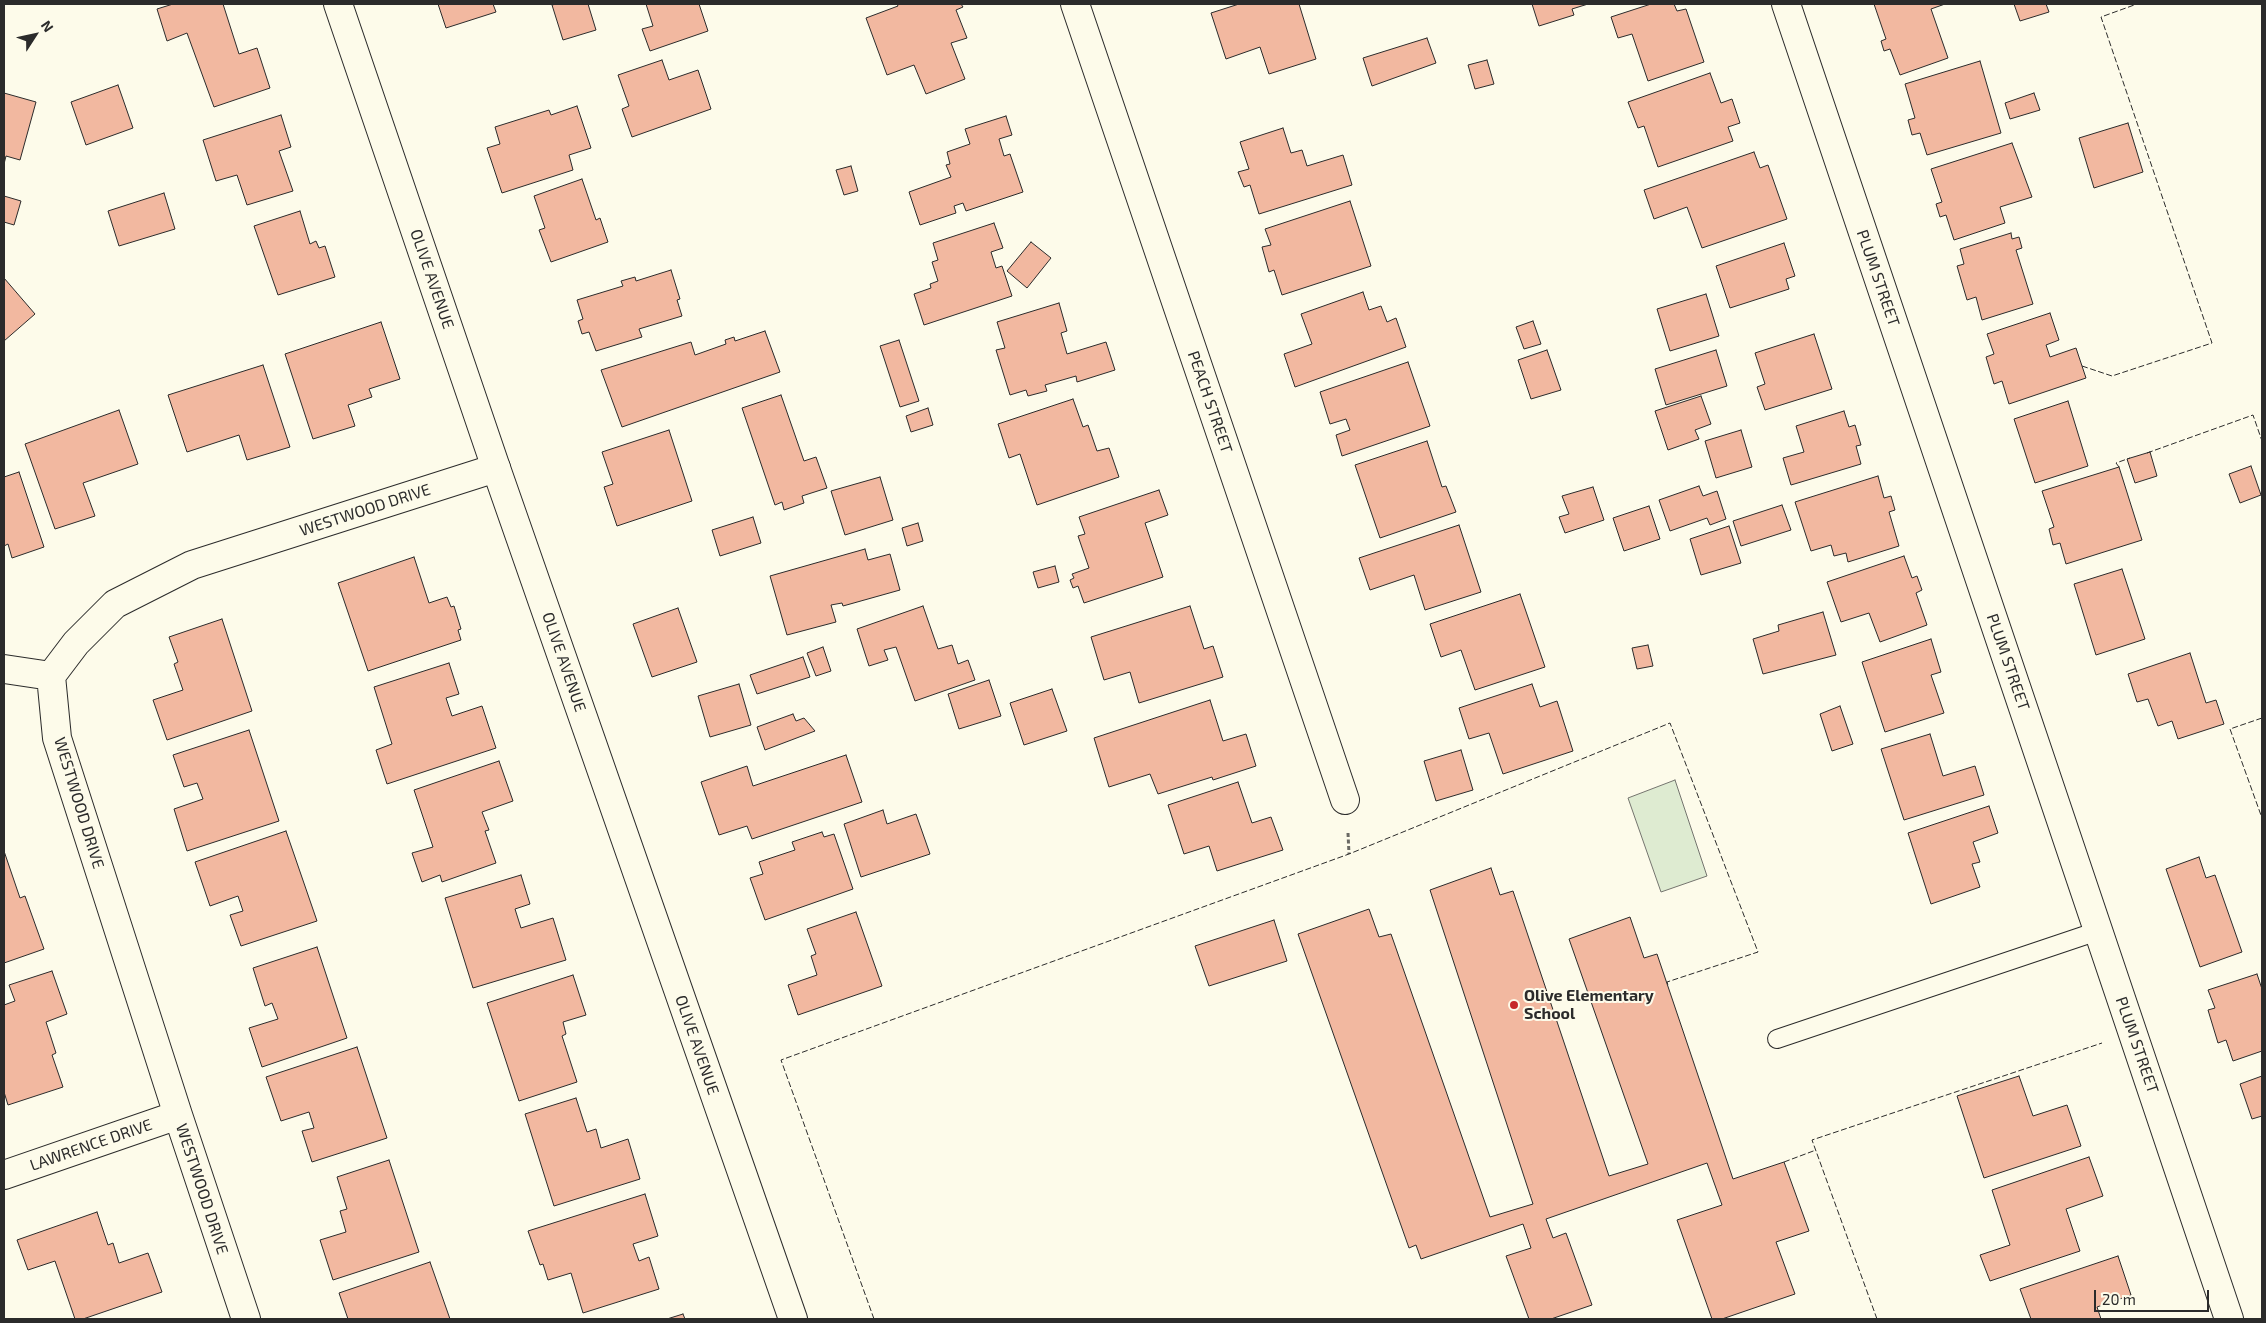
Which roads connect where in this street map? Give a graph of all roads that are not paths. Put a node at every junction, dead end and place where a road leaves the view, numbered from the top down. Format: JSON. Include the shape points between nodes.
{"nodes":[{"id":1,"x":338,"y":4,"type":"edge"},
{"id":2,"x":1075,"y":4,"type":"edge"},
{"id":3,"x":1786,"y":4,"type":"edge"},
{"id":4,"x":496,"y":468,"type":"junction"},
{"id":5,"x":4,"y":668,"type":"edge"},
{"id":6,"x":51,"y":676,"type":"junction"},
{"id":7,"x":1345,"y":800,"type":"dead end"},
{"id":8,"x":2098,"y":931,"type":"junction"},
{"id":9,"x":1777,"y":1040,"type":"dead end"},
{"id":10,"x":178,"y":1115,"type":"junction"},
{"id":11,"x":4,"y":1175,"type":"edge"},
{"id":12,"x":246,"y":1319,"type":"edge"},
{"id":13,"x":793,"y":1319,"type":"edge"},
{"id":14,"x":2229,"y":1319,"type":"edge"}],
"edges":[{"from":1,"to":4,"type":"street","name":"OLIVE AVENUE"},
{"from":2,"to":7,"type":"street","name":"PEACH STREET"},
{"from":3,"to":8,"type":"street","name":"PLUM STREET"},
{"from":4,"to":6,"type":"street","name":"WESTWOOD DRIVE","via":[[192,565],[116,604],[76,643]]},
{"from":4,"to":13,"type":"street","name":"OLIVE AVENUE"},
{"from":5,"to":6,"type":"street"},
{"from":6,"to":10,"type":"street","name":"WESTWOOD DRIVE","via":[[57,738]]},
{"from":8,"to":9,"type":"lane"},
{"from":8,"to":14,"type":"street","name":"PLUM STREET"},
{"from":10,"to":11,"type":"street","name":"LAWRENCE DRIVE"},
{"from":10,"to":12,"type":"street","name":"WESTWOOD DRIVE"}]}
